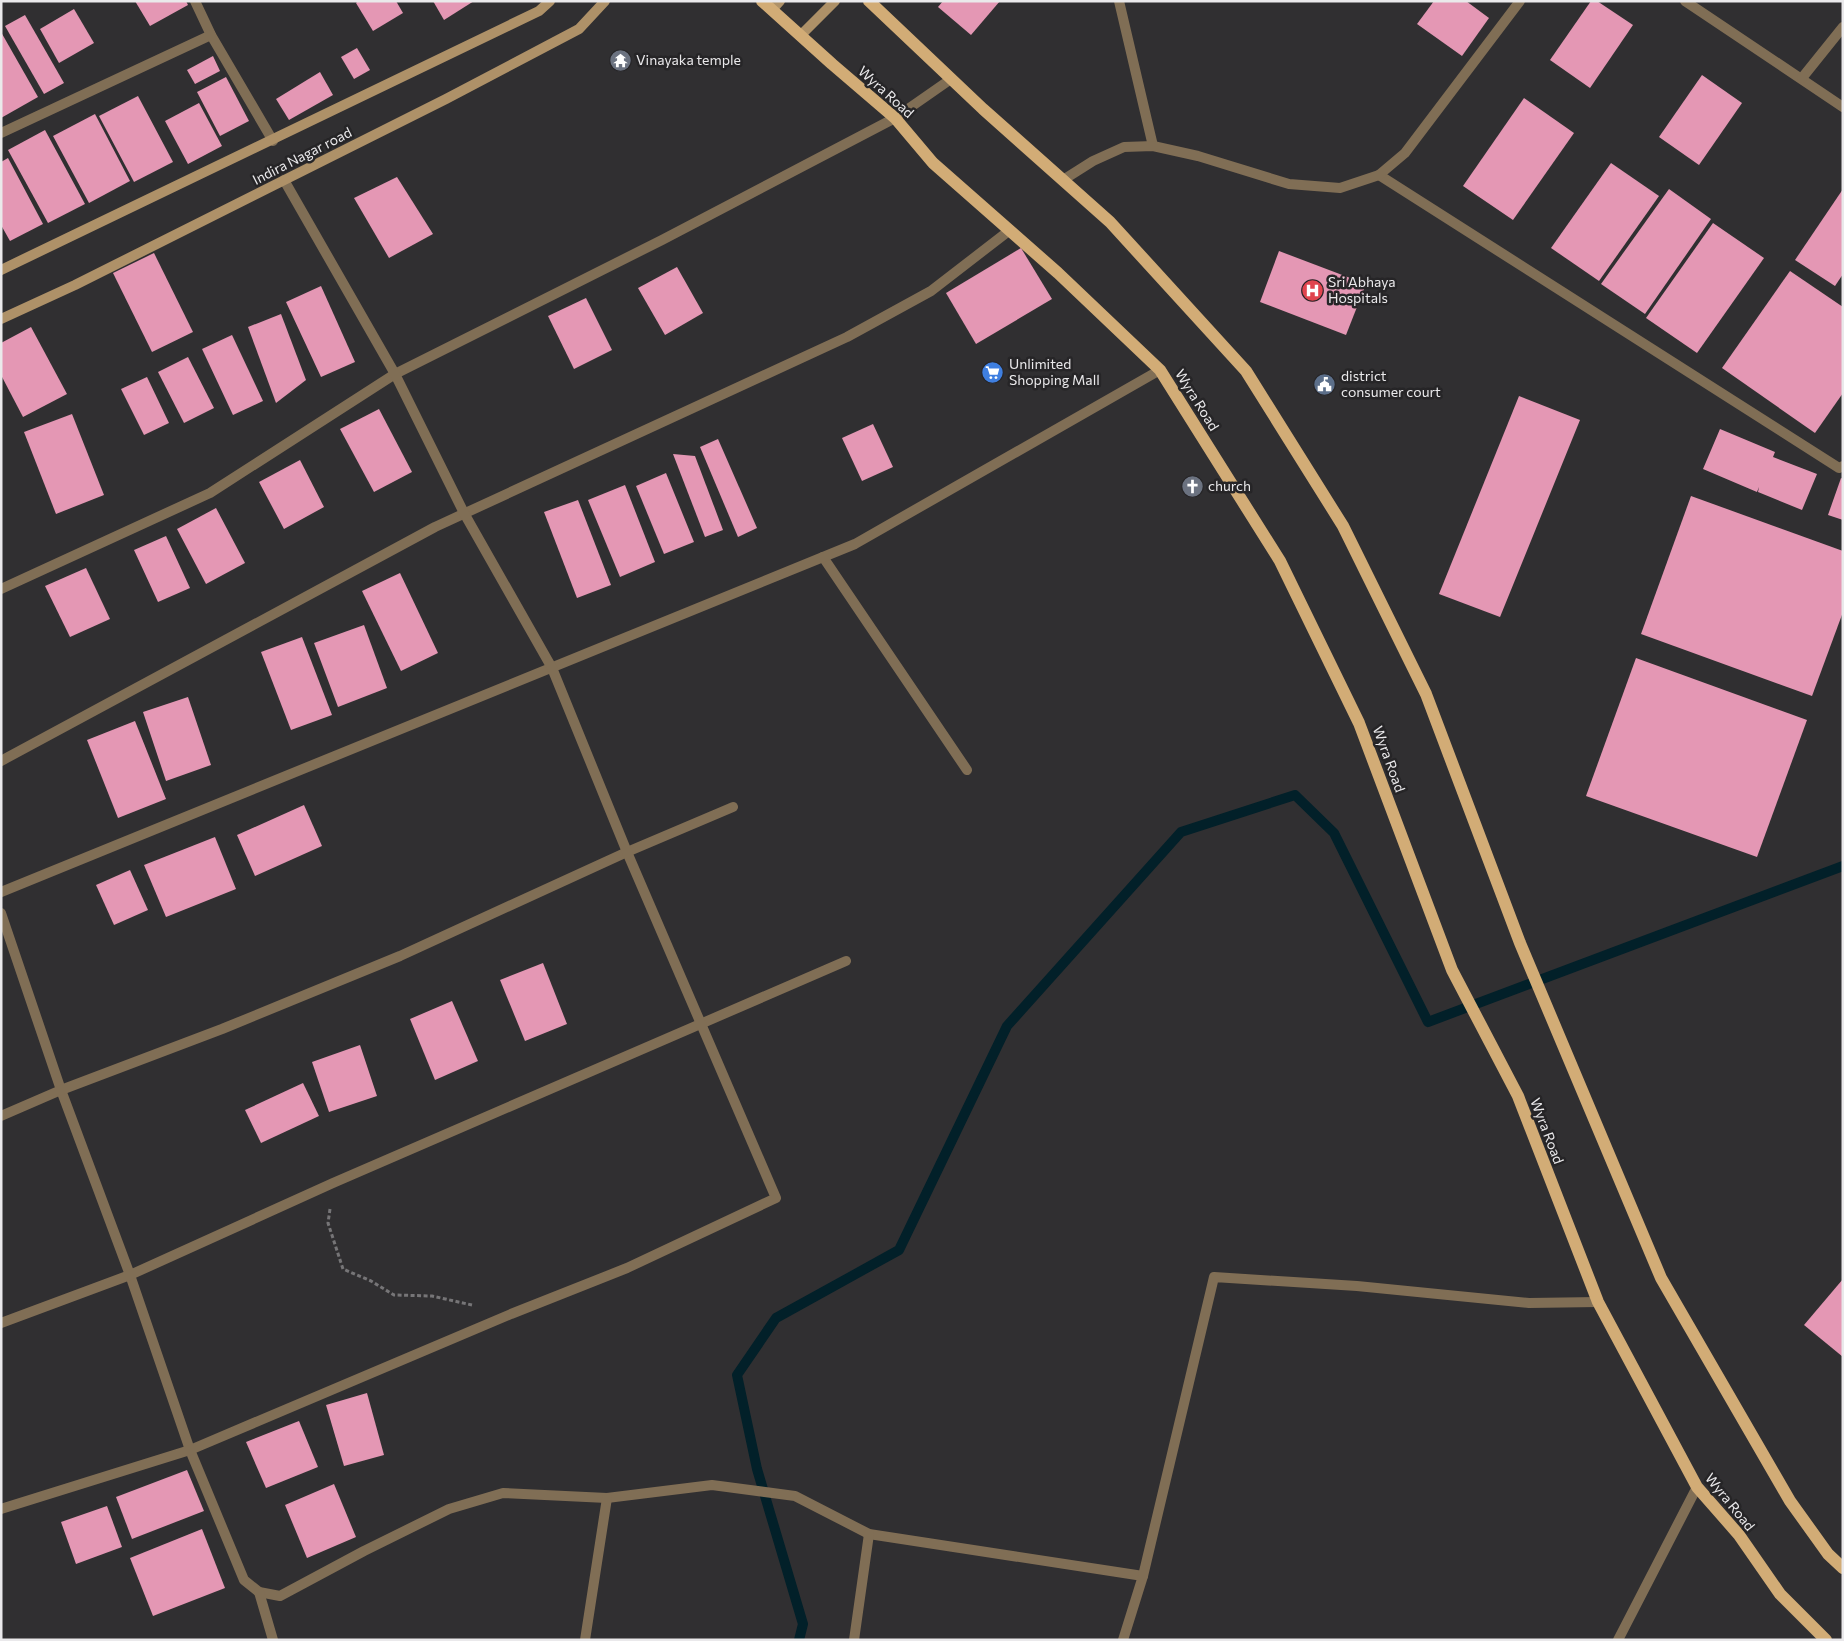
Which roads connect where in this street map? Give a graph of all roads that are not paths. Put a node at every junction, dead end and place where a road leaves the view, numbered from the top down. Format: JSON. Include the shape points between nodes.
{"nodes":[{"id":1,"x":195,"y":1,"type":"edge"},
{"id":2,"x":550,"y":1,"type":"edge"},
{"id":3,"x":605,"y":1,"type":"edge"},
{"id":4,"x":835,"y":1,"type":"edge"},
{"id":5,"x":869,"y":1,"type":"edge"},
{"id":6,"x":1119,"y":1,"type":"edge"},
{"id":7,"x":1520,"y":1,"type":"edge"},
{"id":8,"x":1685,"y":1,"type":"edge"},
{"id":9,"x":771,"y":4,"type":"edge"},
{"id":10,"x":1843,"y":27,"type":"edge"},
{"id":11,"x":211,"y":35,"type":"junction"},
{"id":12,"x":800,"y":36,"type":"junction"},
{"id":13,"x":1802,"y":78,"type":"junction"},
{"id":14,"x":951,"y":79,"type":"junction"},
{"id":15,"x":1843,"y":107,"type":"edge"},
{"id":16,"x":895,"y":118,"type":"junction"},
{"id":17,"x":1,"y":133,"type":"edge"},
{"id":18,"x":273,"y":141,"type":"junction"},
{"id":19,"x":1153,"y":146,"type":"junction"},
{"id":20,"x":1380,"y":175,"type":"junction"},
{"id":21,"x":284,"y":180,"type":"junction"},
{"id":22,"x":1063,"y":180,"type":"junction"},
{"id":23,"x":1010,"y":230,"type":"junction"},
{"id":24,"x":1,"y":270,"type":"edge"},
{"id":25,"x":1,"y":320,"type":"edge"},
{"id":26,"x":1160,"y":370,"type":"junction"},
{"id":27,"x":395,"y":374,"type":"junction"},
{"id":28,"x":1843,"y":466,"type":"edge"},
{"id":29,"x":464,"y":513,"type":"junction"},
{"id":30,"x":824,"y":557,"type":"junction"},
{"id":31,"x":1,"y":589,"type":"edge"},
{"id":32,"x":552,"y":668,"type":"junction"},
{"id":33,"x":1,"y":761,"type":"edge"},
{"id":34,"x":967,"y":770,"type":"dead end"},
{"id":35,"x":733,"y":807,"type":"dead end"},
{"id":36,"x":627,"y":852,"type":"junction"},
{"id":37,"x":1,"y":892,"type":"edge"},
{"id":38,"x":1,"y":913,"type":"edge"},
{"id":39,"x":846,"y":961,"type":"dead end"},
{"id":40,"x":700,"y":1024,"type":"junction"},
{"id":41,"x":61,"y":1090,"type":"junction"},
{"id":42,"x":1,"y":1116,"type":"edge"},
{"id":43,"x":130,"y":1275,"type":"junction"},
{"id":44,"x":1598,"y":1302,"type":"junction"},
{"id":45,"x":1,"y":1323,"type":"edge"},
{"id":46,"x":190,"y":1450,"type":"junction"},
{"id":47,"x":1697,"y":1487,"type":"junction"},
{"id":48,"x":607,"y":1498,"type":"junction"},
{"id":49,"x":1,"y":1509,"type":"edge"},
{"id":50,"x":869,"y":1534,"type":"junction"},
{"id":51,"x":1843,"y":1568,"type":"edge"},
{"id":52,"x":1143,"y":1576,"type":"junction"},
{"id":53,"x":259,"y":1592,"type":"junction"},
{"id":54,"x":273,"y":1640,"type":"edge"},
{"id":55,"x":585,"y":1640,"type":"edge"},
{"id":56,"x":854,"y":1640,"type":"edge"},
{"id":57,"x":1123,"y":1640,"type":"edge"},
{"id":58,"x":1618,"y":1640,"type":"edge"},
{"id":59,"x":1826,"y":1640,"type":"edge"}],
"edges":[{"from":1,"to":11,"type":"street"},
{"from":2,"to":18,"type":"street","name":"Indira Nagar road","via":[[539,11]]},
{"from":3,"to":21,"type":"street","name":"Indira Nagar road","via":[[579,29]]},
{"from":4,"to":12,"type":"street"},
{"from":5,"to":14,"type":"main road"},
{"from":6,"to":19,"type":"street"},
{"from":7,"to":20,"type":"street","via":[[1405,153]]},
{"from":8,"to":13,"type":"street"},
{"from":9,"to":12,"type":"main road","name":"Wyra Road"},
{"from":10,"to":13,"type":"street"},
{"from":11,"to":17,"type":"street"},
{"from":11,"to":18,"type":"street"},
{"from":12,"to":16,"type":"main road","name":"Wyra Road"},
{"from":13,"to":15,"type":"street"},
{"from":14,"to":16,"type":"street"},
{"from":14,"to":22,"type":"main road"},
{"from":16,"to":23,"type":"main road","name":"Wyra Road","via":[[934,162]]},
{"from":16,"to":27,"type":"street"},
{"from":18,"to":24,"type":"street","name":"Indira Nagar road"},
{"from":19,"to":20,"type":"street","via":[[1289,184],[1340,188]]},
{"from":19,"to":22,"type":"street","via":[[1124,147]]},
{"from":20,"to":28,"type":"street","via":[[1839,468]]},
{"from":21,"to":25,"type":"street","name":"Indira Nagar road"},
{"from":21,"to":27,"type":"street"},
{"from":22,"to":51,"type":"main road","via":[[1110,222],[1246,371],[1344,526],[1426,694],[1520,942],[1660,1278],[1790,1501],[1828,1554]]},
{"from":23,"to":26,"type":"main road","name":"Wyra Road"},
{"from":23,"to":29,"type":"street","via":[[931,291],[847,336]]},
{"from":26,"to":30,"type":"street","via":[[855,544]]},
{"from":26,"to":44,"type":"main road","name":"Wyra Road","via":[[1280,561],[1359,723],[1452,970],[1518,1096]]},
{"from":27,"to":29,"type":"street"},
{"from":27,"to":31,"type":"street","via":[[210,493]]},
{"from":29,"to":32,"type":"street"},
{"from":29,"to":33,"type":"street"},
{"from":30,"to":32,"type":"street"},
{"from":30,"to":34,"type":"street"},
{"from":32,"to":36,"type":"street"},
{"from":32,"to":37,"type":"street"},
{"from":35,"to":36,"type":"street"},
{"from":36,"to":40,"type":"street"},
{"from":36,"to":41,"type":"street","via":[[400,956]]},
{"from":38,"to":41,"type":"street"},
{"from":39,"to":40,"type":"street"},
{"from":40,"to":43,"type":"street"},
{"from":40,"to":46,"type":"street","via":[[776,1198],[627,1268]]},
{"from":41,"to":42,"type":"street"},
{"from":41,"to":43,"type":"street"},
{"from":43,"to":45,"type":"street"},
{"from":43,"to":46,"type":"street"},
{"from":44,"to":47,"type":"main road","name":"Wyra Road"},
{"from":44,"to":52,"type":"street","via":[[1529,1302],[1214,1277]]},
{"from":46,"to":49,"type":"street"},
{"from":46,"to":53,"type":"street","via":[[244,1580]]},
{"from":47,"to":58,"type":"street"},
{"from":47,"to":59,"type":"main road","name":"Wyra Road","via":[[1739,1536],[1780,1594]]},
{"from":48,"to":50,"type":"street","via":[[712,1485],[795,1496]]},
{"from":48,"to":53,"type":"street","via":[[503,1493],[449,1510],[280,1596]]},
{"from":48,"to":55,"type":"street"},
{"from":50,"to":52,"type":"street"},
{"from":50,"to":56,"type":"street"},
{"from":52,"to":57,"type":"street"},
{"from":53,"to":54,"type":"street"}]}
